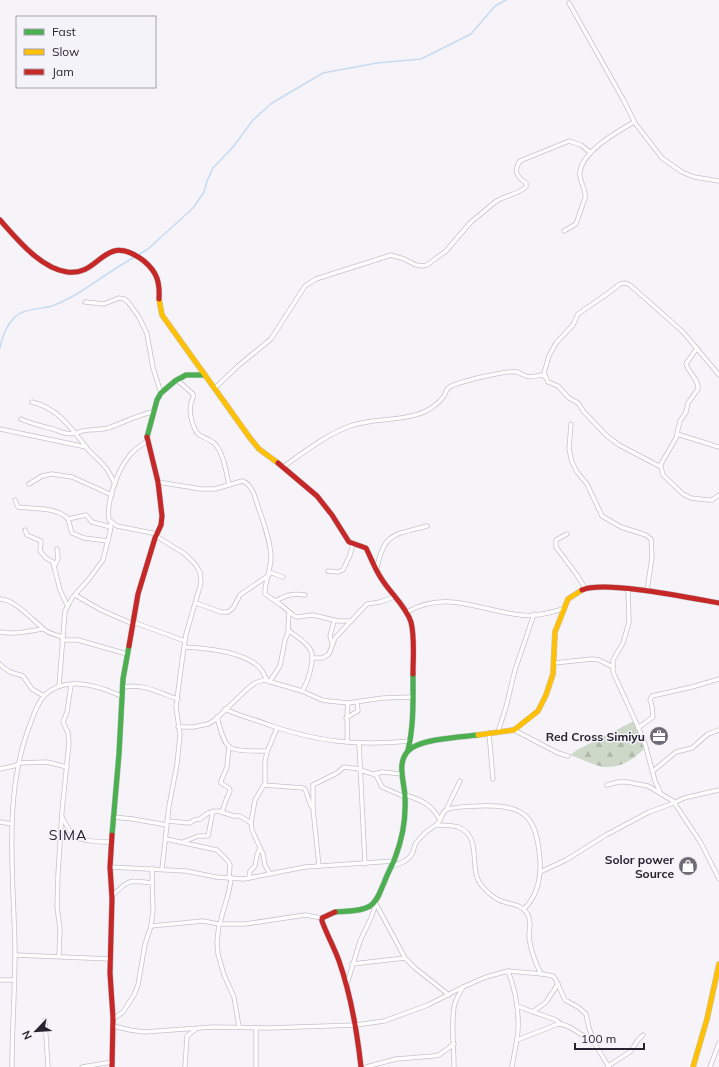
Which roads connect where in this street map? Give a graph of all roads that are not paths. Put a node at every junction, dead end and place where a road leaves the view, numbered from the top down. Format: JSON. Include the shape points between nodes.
{"nodes":[{"id":1,"x":569,"y":3,"type":"dead end"},
{"id":2,"x":634,"y":122,"type":"junction"},
{"id":3,"x":591,"y":153,"type":"junction"},
{"id":4,"x":719,"y":181,"type":"edge"},
{"id":5,"x":0,"y":220,"type":"edge"},
{"id":6,"x":564,"y":231,"type":"dead end"},
{"id":7,"x":85,"y":302,"type":"dead end"},
{"id":8,"x":697,"y":348,"type":"junction"},
{"id":9,"x":204,"y":375,"type":"junction"},
{"id":10,"x":719,"y":375,"type":"edge"},
{"id":11,"x":545,"y":377,"type":"junction"},
{"id":12,"x":178,"y":380,"type":"junction"},
{"id":13,"x":215,"y":388,"type":"junction"},
{"id":14,"x":161,"y":393,"type":"junction"},
{"id":15,"x":32,"y":402,"type":"dead end"},
{"id":16,"x":153,"y":412,"type":"junction"},
{"id":17,"x":21,"y":419,"type":"dead end"},
{"id":18,"x":571,"y":424,"type":"dead end"},
{"id":19,"x":0,"y":429,"type":"edge"},
{"id":20,"x":76,"y":433,"type":"junction"},
{"id":21,"x":677,"y":434,"type":"junction"},
{"id":22,"x":147,"y":441,"type":"junction"},
{"id":23,"x":86,"y":447,"type":"junction"},
{"id":24,"x":719,"y":447,"type":"edge"},
{"id":25,"x":283,"y":467,"type":"junction"},
{"id":26,"x":661,"y":467,"type":"junction"},
{"id":27,"x":158,"y":482,"type":"junction"},
{"id":28,"x":29,"y":484,"type":"dead end"},
{"id":29,"x":115,"y":484,"type":"junction"},
{"id":30,"x":229,"y":485,"type":"junction"},
{"id":31,"x":112,"y":495,"type":"junction"},
{"id":32,"x":719,"y":496,"type":"edge"},
{"id":33,"x":15,"y":500,"type":"dead end"},
{"id":34,"x":68,"y":519,"type":"junction"},
{"id":35,"x":111,"y":522,"type":"junction"},
{"id":36,"x":427,"y":526,"type":"dead end"},
{"id":37,"x":111,"y":527,"type":"junction"},
{"id":38,"x":25,"y":530,"type":"dead end"},
{"id":39,"x":567,"y":534,"type":"dead end"},
{"id":40,"x":157,"y":535,"type":"junction"},
{"id":41,"x":108,"y":541,"type":"junction"},
{"id":42,"x":353,"y":544,"type":"junction"},
{"id":43,"x":57,"y":549,"type":"dead end"},
{"id":44,"x":54,"y":567,"type":"junction"},
{"id":45,"x":376,"y":569,"type":"junction"},
{"id":46,"x":328,"y":571,"type":"dead end"},
{"id":47,"x":269,"y":573,"type":"junction"},
{"id":48,"x":283,"y":577,"type":"dead end"},
{"id":49,"x":585,"y":588,"type":"junction"},
{"id":50,"x":628,"y":589,"type":"junction"},
{"id":51,"x":647,"y":591,"type":"junction"},
{"id":52,"x":75,"y":595,"type":"junction"},
{"id":53,"x":305,"y":595,"type":"dead end"},
{"id":54,"x":394,"y":597,"type":"junction"},
{"id":55,"x":0,"y":599,"type":"edge"},
{"id":56,"x":274,"y":601,"type":"junction"},
{"id":57,"x":196,"y":603,"type":"junction"},
{"id":58,"x":719,"y":603,"type":"edge"},
{"id":59,"x":68,"y":605,"type":"junction"},
{"id":60,"x":563,"y":609,"type":"junction"},
{"id":61,"x":289,"y":612,"type":"junction"},
{"id":62,"x":407,"y":612,"type":"junction"},
{"id":63,"x":534,"y":614,"type":"junction"},
{"id":64,"x":334,"y":620,"type":"junction"},
{"id":65,"x":351,"y":621,"type":"junction"},
{"id":66,"x":133,"y":623,"type":"junction"},
{"id":67,"x":43,"y":629,"type":"junction"},
{"id":68,"x":289,"y":630,"type":"junction"},
{"id":69,"x":0,"y":632,"type":"edge"},
{"id":70,"x":62,"y":638,"type":"junction"},
{"id":71,"x":185,"y":641,"type":"junction"},
{"id":72,"x":332,"y":643,"type":"junction"},
{"id":73,"x":184,"y":647,"type":"junction"},
{"id":74,"x":127,"y":654,"type":"junction"},
{"id":75,"x":312,"y":658,"type":"junction"},
{"id":76,"x":554,"y":663,"type":"junction"},
{"id":77,"x":0,"y":664,"type":"edge"},
{"id":78,"x":613,"y":667,"type":"junction"},
{"id":79,"x":2,"y":668,"type":"edge"},
{"id":80,"x":719,"y":679,"type":"edge"},
{"id":81,"x":269,"y":681,"type":"junction"},
{"id":82,"x":71,"y":685,"type":"junction"},
{"id":83,"x":59,"y":686,"type":"junction"},
{"id":84,"x":122,"y":687,"type":"junction"},
{"id":85,"x":302,"y":691,"type":"junction"},
{"id":86,"x":44,"y":696,"type":"junction"},
{"id":87,"x":122,"y":696,"type":"junction"},
{"id":88,"x":412,"y":697,"type":"junction"},
{"id":89,"x":178,"y":699,"type":"junction"},
{"id":90,"x":357,"y":702,"type":"junction"},
{"id":91,"x":348,"y":703,"type":"junction"},
{"id":92,"x":225,"y":709,"type":"junction"},
{"id":93,"x":217,"y":718,"type":"junction"},
{"id":94,"x":346,"y":718,"type":"junction"},
{"id":95,"x":178,"y":727,"type":"junction"},
{"id":96,"x":277,"y":728,"type":"junction"},
{"id":97,"x":638,"y":728,"type":"junction"},
{"id":98,"x":514,"y":730,"type":"junction"},
{"id":99,"x":719,"y":730,"type":"edge"},
{"id":100,"x":498,"y":732,"type":"junction"},
{"id":101,"x":489,"y":733,"type":"junction"},
{"id":102,"x":410,"y":741,"type":"junction"},
{"id":103,"x":347,"y":742,"type":"junction"},
{"id":104,"x":359,"y":743,"type":"junction"},
{"id":105,"x":229,"y":746,"type":"junction"},
{"id":106,"x":408,"y":750,"type":"junction"},
{"id":107,"x":267,"y":751,"type":"junction"},
{"id":108,"x":568,"y":756,"type":"dead end"},
{"id":109,"x":18,"y":764,"type":"junction"},
{"id":110,"x":67,"y":767,"type":"junction"},
{"id":111,"x":0,"y":768,"type":"edge"},
{"id":112,"x":360,"y":770,"type":"junction"},
{"id":113,"x":653,"y":771,"type":"junction"},
{"id":114,"x":375,"y":774,"type":"junction"},
{"id":115,"x":402,"y":774,"type":"junction"},
{"id":116,"x":493,"y":779,"type":"dead end"},
{"id":117,"x":460,"y":781,"type":"dead end"},
{"id":118,"x":264,"y":785,"type":"junction"},
{"id":119,"x":607,"y":785,"type":"dead end"},
{"id":120,"x":719,"y":790,"type":"edge"},
{"id":121,"x":662,"y":794,"type":"junction"},
{"id":122,"x":405,"y":796,"type":"junction"},
{"id":123,"x":674,"y":803,"type":"junction"},
{"id":124,"x":313,"y":809,"type":"junction"},
{"id":125,"x":446,"y":810,"type":"junction"},
{"id":126,"x":213,"y":811,"type":"junction"},
{"id":127,"x":222,"y":812,"type":"junction"},
{"id":128,"x":62,"y":816,"type":"junction"},
{"id":129,"x":113,"y":817,"type":"junction"},
{"id":130,"x":440,"y":821,"type":"junction"},
{"id":131,"x":0,"y":822,"type":"edge"},
{"id":132,"x":167,"y":823,"type":"junction"},
{"id":133,"x":251,"y":823,"type":"junction"},
{"id":134,"x":12,"y":824,"type":"junction"},
{"id":135,"x":436,"y":825,"type":"junction"},
{"id":136,"x":166,"y":839,"type":"junction"},
{"id":137,"x":111,"y":842,"type":"junction"},
{"id":138,"x":183,"y":842,"type":"junction"},
{"id":139,"x":260,"y":848,"type":"junction"},
{"id":140,"x":365,"y":864,"type":"junction"},
{"id":141,"x":392,"y":864,"type":"junction"},
{"id":142,"x":319,"y":866,"type":"junction"},
{"id":143,"x":110,"y":867,"type":"junction"},
{"id":144,"x":152,"y":868,"type":"junction"},
{"id":145,"x":162,"y":869,"type":"junction"},
{"id":146,"x":540,"y":872,"type":"junction"},
{"id":147,"x":270,"y":874,"type":"junction"},
{"id":148,"x":230,"y":878,"type":"junction"},
{"id":149,"x":249,"y":878,"type":"junction"},
{"id":150,"x":719,"y":879,"type":"edge"},
{"id":151,"x":152,"y":884,"type":"junction"},
{"id":152,"x":112,"y":896,"type":"junction"},
{"id":153,"x":376,"y":901,"type":"junction"},
{"id":154,"x":524,"y":908,"type":"junction"},
{"id":155,"x":322,"y":918,"type":"junction"},
{"id":156,"x":220,"y":924,"type":"junction"},
{"id":157,"x":151,"y":926,"type":"junction"},
{"id":158,"x":15,"y":955,"type":"junction"},
{"id":159,"x":59,"y":956,"type":"junction"},
{"id":160,"x":405,"y":958,"type":"junction"},
{"id":161,"x":111,"y":959,"type":"junction"},
{"id":162,"x":352,"y":964,"type":"junction"},
{"id":163,"x":719,"y":964,"type":"edge"},
{"id":164,"x":508,"y":971,"type":"junction"},
{"id":165,"x":541,"y":974,"type":"junction"},
{"id":166,"x":0,"y":980,"type":"edge"},
{"id":167,"x":14,"y":980,"type":"junction"},
{"id":168,"x":558,"y":984,"type":"junction"},
{"id":169,"x":346,"y":985,"type":"junction"},
{"id":170,"x":463,"y":987,"type":"junction"},
{"id":171,"x":448,"y":995,"type":"junction"},
{"id":172,"x":516,"y":1006,"type":"junction"},
{"id":173,"x":533,"y":1012,"type":"junction"},
{"id":174,"x":113,"y":1019,"type":"junction"},
{"id":175,"x":45,"y":1020,"type":"dead end"},
{"id":176,"x":561,"y":1024,"type":"junction"},
{"id":177,"x":356,"y":1025,"type":"junction"},
{"id":178,"x":113,"y":1026,"type":"junction"},
{"id":179,"x":239,"y":1027,"type":"junction"},
{"id":180,"x":196,"y":1028,"type":"junction"},
{"id":181,"x":256,"y":1028,"type":"junction"},
{"id":182,"x":643,"y":1035,"type":"dead end"},
{"id":183,"x":593,"y":1039,"type":"junction"},
{"id":184,"x":517,"y":1040,"type":"junction"},
{"id":185,"x":719,"y":1043,"type":"edge"},
{"id":186,"x":454,"y":1044,"type":"junction"},
{"id":187,"x":112,"y":1064,"type":"edge"},
{"id":188,"x":608,"y":1066,"type":"edge"},
{"id":189,"x":12,"y":1067,"type":"edge"},
{"id":190,"x":48,"y":1067,"type":"edge"},
{"id":191,"x":82,"y":1067,"type":"edge"},
{"id":192,"x":185,"y":1067,"type":"edge"},
{"id":193,"x":256,"y":1067,"type":"edge"},
{"id":194,"x":361,"y":1067,"type":"edge"},
{"id":195,"x":366,"y":1067,"type":"edge"},
{"id":196,"x":454,"y":1067,"type":"edge"},
{"id":197,"x":512,"y":1067,"type":"edge"},
{"id":198,"x":602,"y":1067,"type":"edge"},
{"id":199,"x":692,"y":1067,"type":"edge"},
{"id":200,"x":710,"y":1067,"type":"edge"}],
"edges":[{"from":1,"to":2,"type":"street"},
{"from":2,"to":3,"type":"street","via":[[609,137]]},
{"from":2,"to":4,"type":"street","via":[[671,166],[694,177]]},
{"from":3,"to":6,"type":"street","via":[[580,171],[580,181],[586,194],[578,220]]},
{"from":3,"to":13,"type":"street","via":[[581,145],[569,141],[520,161],[516,170],[526,183],[526,187],[495,202],[470,223],[446,251],[427,265],[416,265],[391,255],[310,282],[297,296],[271,339]]},
{"from":5,"to":9,"type":"street","via":[[37,258],[58,270],[84,270],[118,250],[126,251],[152,267],[159,284],[159,306],[162,315]]},
{"from":7,"to":14,"type":"street","via":[[104,304],[119,298],[128,302],[147,334],[153,368]]},
{"from":8,"to":10,"type":"street"},
{"from":8,"to":11,"type":"street","via":[[684,332],[625,283],[578,314],[573,325],[556,343],[544,373]]},
{"from":8,"to":21,"type":"street","via":[[686,364],[699,387],[688,403]]},
{"from":9,"to":12,"type":"street","via":[[189,374]]},
{"from":9,"to":13,"type":"street"},
{"from":11,"to":25,"type":"street","via":[[526,377],[518,372],[512,372],[457,384],[448,388],[445,396],[424,413],[352,425],[321,441]]},
{"from":11,"to":26,"type":"street","via":[[548,382],[558,386],[578,403],[606,435],[619,445]]},
{"from":12,"to":14,"type":"street"},
{"from":12,"to":30,"type":"street","via":[[193,394],[190,409],[194,428],[199,435],[214,442],[223,461]]},
{"from":13,"to":25,"type":"street","via":[[259,449]]},
{"from":14,"to":16,"type":"street"},
{"from":15,"to":20,"type":"street","via":[[52,410]]},
{"from":16,"to":20,"type":"street","via":[[107,428]]},
{"from":16,"to":22,"type":"street"},
{"from":17,"to":20,"type":"street","via":[[62,433]]},
{"from":18,"to":51,"type":"street","via":[[569,449],[572,462],[587,484],[602,516],[650,539],[652,557]]},
{"from":19,"to":23,"type":"street"},
{"from":20,"to":23,"type":"street"},
{"from":21,"to":24,"type":"street"},
{"from":21,"to":26,"type":"street"},
{"from":22,"to":27,"type":"street"},
{"from":22,"to":29,"type":"street","via":[[131,453]]},
{"from":23,"to":29,"type":"street","via":[[105,467]]},
{"from":25,"to":42,"type":"street","via":[[317,496]]},
{"from":26,"to":32,"type":"street","via":[[663,475],[687,496],[708,500]]},
{"from":27,"to":30,"type":"street","via":[[201,489]]},
{"from":27,"to":40,"type":"street","via":[[162,516]]},
{"from":28,"to":31,"type":"street","via":[[42,476],[52,474],[72,477]]},
{"from":29,"to":31,"type":"street"},
{"from":30,"to":47,"type":"street","via":[[246,482],[254,494],[271,556]]},
{"from":31,"to":35,"type":"street","via":[[108,513]]},
{"from":33,"to":34,"type":"street","via":[[18,507],[56,512]]},
{"from":34,"to":37,"type":"street","via":[[86,515],[92,522]]},
{"from":34,"to":41,"type":"street","via":[[72,533],[91,540]]},
{"from":35,"to":37,"type":"street"},
{"from":35,"to":40,"type":"street","via":[[117,526]]},
{"from":36,"to":45,"type":"street","via":[[392,536],[384,545]]},
{"from":37,"to":41,"type":"street"},
{"from":38,"to":44,"type":"street","via":[[27,535],[41,541],[40,551],[53,562]]},
{"from":39,"to":49,"type":"street","via":[[556,540],[556,547]]},
{"from":40,"to":57,"type":"street","via":[[185,554],[200,572],[201,584]]},
{"from":40,"to":66,"type":"street","via":[[140,584]]},
{"from":41,"to":52,"type":"street","via":[[102,563]]},
{"from":42,"to":45,"type":"street","via":[[366,548]]},
{"from":42,"to":46,"type":"street","via":[[343,570]]},
{"from":43,"to":44,"type":"street","via":[[58,559]]},
{"from":44,"to":59,"type":"street","via":[[60,590]]},
{"from":45,"to":54,"type":"street"},
{"from":47,"to":48,"type":"street"},
{"from":47,"to":56,"type":"street","via":[[264,591]]},
{"from":47,"to":57,"type":"street","via":[[240,595],[228,612],[217,611]]},
{"from":49,"to":50,"type":"street"},
{"from":49,"to":60,"type":"street","via":[[568,599]]},
{"from":50,"to":51,"type":"street"},
{"from":50,"to":78,"type":"street","via":[[629,622],[623,643],[613,660]]},
{"from":51,"to":58,"type":"street"},
{"from":52,"to":59,"type":"street"},
{"from":52,"to":66,"type":"street"},
{"from":53,"to":56,"type":"street","via":[[294,593]]},
{"from":54,"to":62,"type":"street"},
{"from":54,"to":65,"type":"street","via":[[367,604]]},
{"from":55,"to":67,"type":"street","via":[[13,604]]},
{"from":56,"to":61,"type":"street"},
{"from":57,"to":71,"type":"street"},
{"from":59,"to":70,"type":"street"},
{"from":60,"to":63,"type":"street"},
{"from":60,"to":76,"type":"street","via":[[555,632]]},
{"from":61,"to":64,"type":"street","via":[[296,617],[313,615]]},
{"from":61,"to":68,"type":"street"},
{"from":62,"to":63,"type":"street","via":[[416,606],[442,601],[523,616]]},
{"from":62,"to":88,"type":"street","via":[[413,640]]},
{"from":63,"to":100,"type":"street"},
{"from":64,"to":65,"type":"street"},
{"from":64,"to":72,"type":"street","via":[[330,636]]},
{"from":65,"to":72,"type":"street"},
{"from":66,"to":71,"type":"street"},
{"from":66,"to":74,"type":"street"},
{"from":67,"to":69,"type":"street","via":[[32,632]]},
{"from":67,"to":70,"type":"street"},
{"from":68,"to":75,"type":"street","via":[[310,649]]},
{"from":68,"to":81,"type":"street","via":[[280,666]]},
{"from":70,"to":74,"type":"street"},
{"from":70,"to":83,"type":"street"},
{"from":71,"to":73,"type":"street"},
{"from":72,"to":75,"type":"street","via":[[331,651],[326,656]]},
{"from":73,"to":81,"type":"street","via":[[232,654],[257,665]]},
{"from":73,"to":89,"type":"street"},
{"from":74,"to":84,"type":"street"},
{"from":75,"to":85,"type":"street","via":[[309,676]]},
{"from":76,"to":78,"type":"street","via":[[592,659]]},
{"from":76,"to":98,"type":"street","via":[[553,674],[538,711]]},
{"from":77,"to":79,"type":"street"},
{"from":78,"to":97,"type":"street"},
{"from":79,"to":86,"type":"street","via":[[23,676],[32,689]]},
{"from":80,"to":97,"type":"street","via":[[652,696],[650,700],[653,717]]},
{"from":81,"to":85,"type":"street"},
{"from":81,"to":92,"type":"street","via":[[254,683]]},
{"from":82,"to":83,"type":"street"},
{"from":82,"to":87,"type":"street","via":[[99,688]]},
{"from":82,"to":110,"type":"street","via":[[63,722],[70,743]]},
{"from":83,"to":86,"type":"street"},
{"from":84,"to":87,"type":"street"},
{"from":84,"to":89,"type":"street","via":[[149,688]]},
{"from":85,"to":91,"type":"street","via":[[322,700]]},
{"from":86,"to":109,"type":"street","via":[[23,741]]},
{"from":87,"to":129,"type":"street"},
{"from":88,"to":90,"type":"street"},
{"from":88,"to":102,"type":"street"},
{"from":89,"to":95,"type":"street"},
{"from":90,"to":91,"type":"street"},
{"from":90,"to":94,"type":"street","via":[[358,711]]},
{"from":91,"to":94,"type":"street"},
{"from":92,"to":93,"type":"street"},
{"from":92,"to":96,"type":"street"},
{"from":93,"to":95,"type":"street","via":[[201,726]]},
{"from":93,"to":105,"type":"street"},
{"from":94,"to":103,"type":"street"},
{"from":95,"to":132,"type":"street","via":[[180,735],[177,764]]},
{"from":96,"to":103,"type":"street","via":[[322,740]]},
{"from":96,"to":107,"type":"street"},
{"from":97,"to":113,"type":"street"},
{"from":98,"to":100,"type":"street"},
{"from":98,"to":108,"type":"street","via":[[558,754]]},
{"from":99,"to":113,"type":"street","via":[[708,734],[692,748],[676,752]]},
{"from":100,"to":101,"type":"street"},
{"from":101,"to":106,"type":"street","via":[[425,742]]},
{"from":101,"to":116,"type":"street"},
{"from":102,"to":104,"type":"street"},
{"from":102,"to":106,"type":"street"},
{"from":103,"to":104,"type":"street"},
{"from":104,"to":112,"type":"street"},
{"from":105,"to":107,"type":"street","via":[[237,750]]},
{"from":105,"to":127,"type":"street","via":[[227,767],[221,783],[230,791]]},
{"from":106,"to":115,"type":"street","via":[[404,756]]},
{"from":107,"to":118,"type":"street"},
{"from":109,"to":110,"type":"street","via":[[47,762]]},
{"from":109,"to":111,"type":"street"},
{"from":109,"to":134,"type":"street"},
{"from":110,"to":128,"type":"street"},
{"from":112,"to":114,"type":"street"},
{"from":112,"to":124,"type":"street","via":[[344,767],[338,773],[314,784]]},
{"from":112,"to":140,"type":"street"},
{"from":113,"to":121,"type":"street"},
{"from":114,"to":115,"type":"street"},
{"from":114,"to":122,"type":"street","via":[[382,786]]},
{"from":115,"to":122,"type":"street"},
{"from":117,"to":125,"type":"street"},
{"from":118,"to":124,"type":"street","via":[[303,788]]},
{"from":118,"to":133,"type":"street","via":[[255,800]]},
{"from":119,"to":121,"type":"street","via":[[627,782],[648,786]]},
{"from":120,"to":123,"type":"street","via":[[684,798]]},
{"from":121,"to":123,"type":"street"},
{"from":122,"to":130,"type":"street","via":[[429,805]]},
{"from":122,"to":141,"type":"street","via":[[405,816]]},
{"from":123,"to":146,"type":"street","via":[[634,819],[566,860]]},
{"from":123,"to":150,"type":"street","via":[[701,842]]},
{"from":124,"to":142,"type":"street"},
{"from":125,"to":130,"type":"street"},
{"from":125,"to":146,"type":"street","via":[[496,805],[521,811],[533,825]]},
{"from":126,"to":127,"type":"street"},
{"from":126,"to":132,"type":"street","via":[[190,823]]},
{"from":126,"to":138,"type":"street","via":[[208,836],[198,836]]},
{"from":127,"to":133,"type":"street","via":[[240,816]]},
{"from":128,"to":137,"type":"street","via":[[75,836],[98,842]]},
{"from":128,"to":159,"type":"street","via":[[57,894]]},
{"from":129,"to":132,"type":"street"},
{"from":129,"to":137,"type":"street"},
{"from":130,"to":135,"type":"street"},
{"from":131,"to":134,"type":"street"},
{"from":132,"to":136,"type":"street"},
{"from":133,"to":139,"type":"street"},
{"from":134,"to":158,"type":"street"},
{"from":135,"to":141,"type":"street","via":[[416,844],[409,859]]},
{"from":135,"to":154,"type":"street","via":[[457,827],[469,835],[475,853],[476,870],[483,887],[499,900]]},
{"from":136,"to":138,"type":"street"},
{"from":136,"to":145,"type":"street"},
{"from":137,"to":143,"type":"street"},
{"from":138,"to":148,"type":"street","via":[[221,853],[230,865]]},
{"from":139,"to":147,"type":"street"},
{"from":139,"to":149,"type":"street"},
{"from":140,"to":141,"type":"street"},
{"from":140,"to":142,"type":"street"},
{"from":141,"to":153,"type":"street"},
{"from":142,"to":147,"type":"street"},
{"from":143,"to":144,"type":"street"},
{"from":143,"to":152,"type":"street"},
{"from":144,"to":145,"type":"street"},
{"from":144,"to":151,"type":"street"},
{"from":145,"to":148,"type":"street"},
{"from":146,"to":154,"type":"street","via":[[536,894]]},
{"from":147,"to":149,"type":"street"},
{"from":148,"to":149,"type":"street"},
{"from":148,"to":156,"type":"street","via":[[230,892]]},
{"from":151,"to":152,"type":"street","via":[[134,881],[124,883]]},
{"from":151,"to":157,"type":"street"},
{"from":152,"to":161,"type":"street"},
{"from":153,"to":155,"type":"street","via":[[368,908],[332,912]]},
{"from":153,"to":160,"type":"street"},
{"from":153,"to":162,"type":"street"},
{"from":154,"to":165,"type":"street","via":[[530,919],[530,940],[535,964]]},
{"from":155,"to":156,"type":"street","via":[[305,914],[245,924]]},
{"from":155,"to":169,"type":"street"},
{"from":156,"to":157,"type":"street","via":[[203,921]]},
{"from":156,"to":179,"type":"street","via":[[218,954],[234,997]]},
{"from":157,"to":174,"type":"street","via":[[136,990],[123,1012]]},
{"from":158,"to":159,"type":"street"},
{"from":158,"to":167,"type":"street"},
{"from":159,"to":161,"type":"street"},
{"from":160,"to":162,"type":"street"},
{"from":160,"to":171,"type":"street"},
{"from":161,"to":174,"type":"street"},
{"from":162,"to":169,"type":"street"},
{"from":163,"to":199,"type":"street"},
{"from":164,"to":165,"type":"street"},
{"from":164,"to":170,"type":"street"},
{"from":164,"to":172,"type":"street"},
{"from":165,"to":168,"type":"street","via":[[553,976]]},
{"from":166,"to":167,"type":"street"},
{"from":167,"to":189,"type":"street"},
{"from":168,"to":173,"type":"street","via":[[546,1002]]},
{"from":168,"to":183,"type":"street","via":[[565,1000],[586,1014]]},
{"from":169,"to":177,"type":"street"},
{"from":170,"to":171,"type":"street"},
{"from":170,"to":186,"type":"street","via":[[454,1006]]},
{"from":171,"to":177,"type":"street","via":[[384,1021]]},
{"from":172,"to":173,"type":"street"},
{"from":172,"to":184,"type":"street"},
{"from":173,"to":176,"type":"street"},
{"from":174,"to":178,"type":"street"},
{"from":175,"to":190,"type":"street"},
{"from":176,"to":183,"type":"street"},
{"from":176,"to":184,"type":"street"},
{"from":177,"to":181,"type":"street"},
{"from":177,"to":194,"type":"street"},
{"from":178,"to":180,"type":"street","via":[[144,1032]]},
{"from":178,"to":187,"type":"street"},
{"from":179,"to":180,"type":"street"},
{"from":179,"to":181,"type":"street"},
{"from":180,"to":192,"type":"street","via":[[187,1036]]},
{"from":181,"to":193,"type":"street"},
{"from":182,"to":188,"type":"street","via":[[630,1052]]},
{"from":183,"to":188,"type":"street"},
{"from":184,"to":197,"type":"street"},
{"from":185,"to":200,"type":"street"},
{"from":186,"to":195,"type":"street","via":[[439,1055],[396,1059]]},
{"from":186,"to":196,"type":"street"},
{"from":187,"to":191,"type":"street"},
{"from":188,"to":198,"type":"street"}]}
